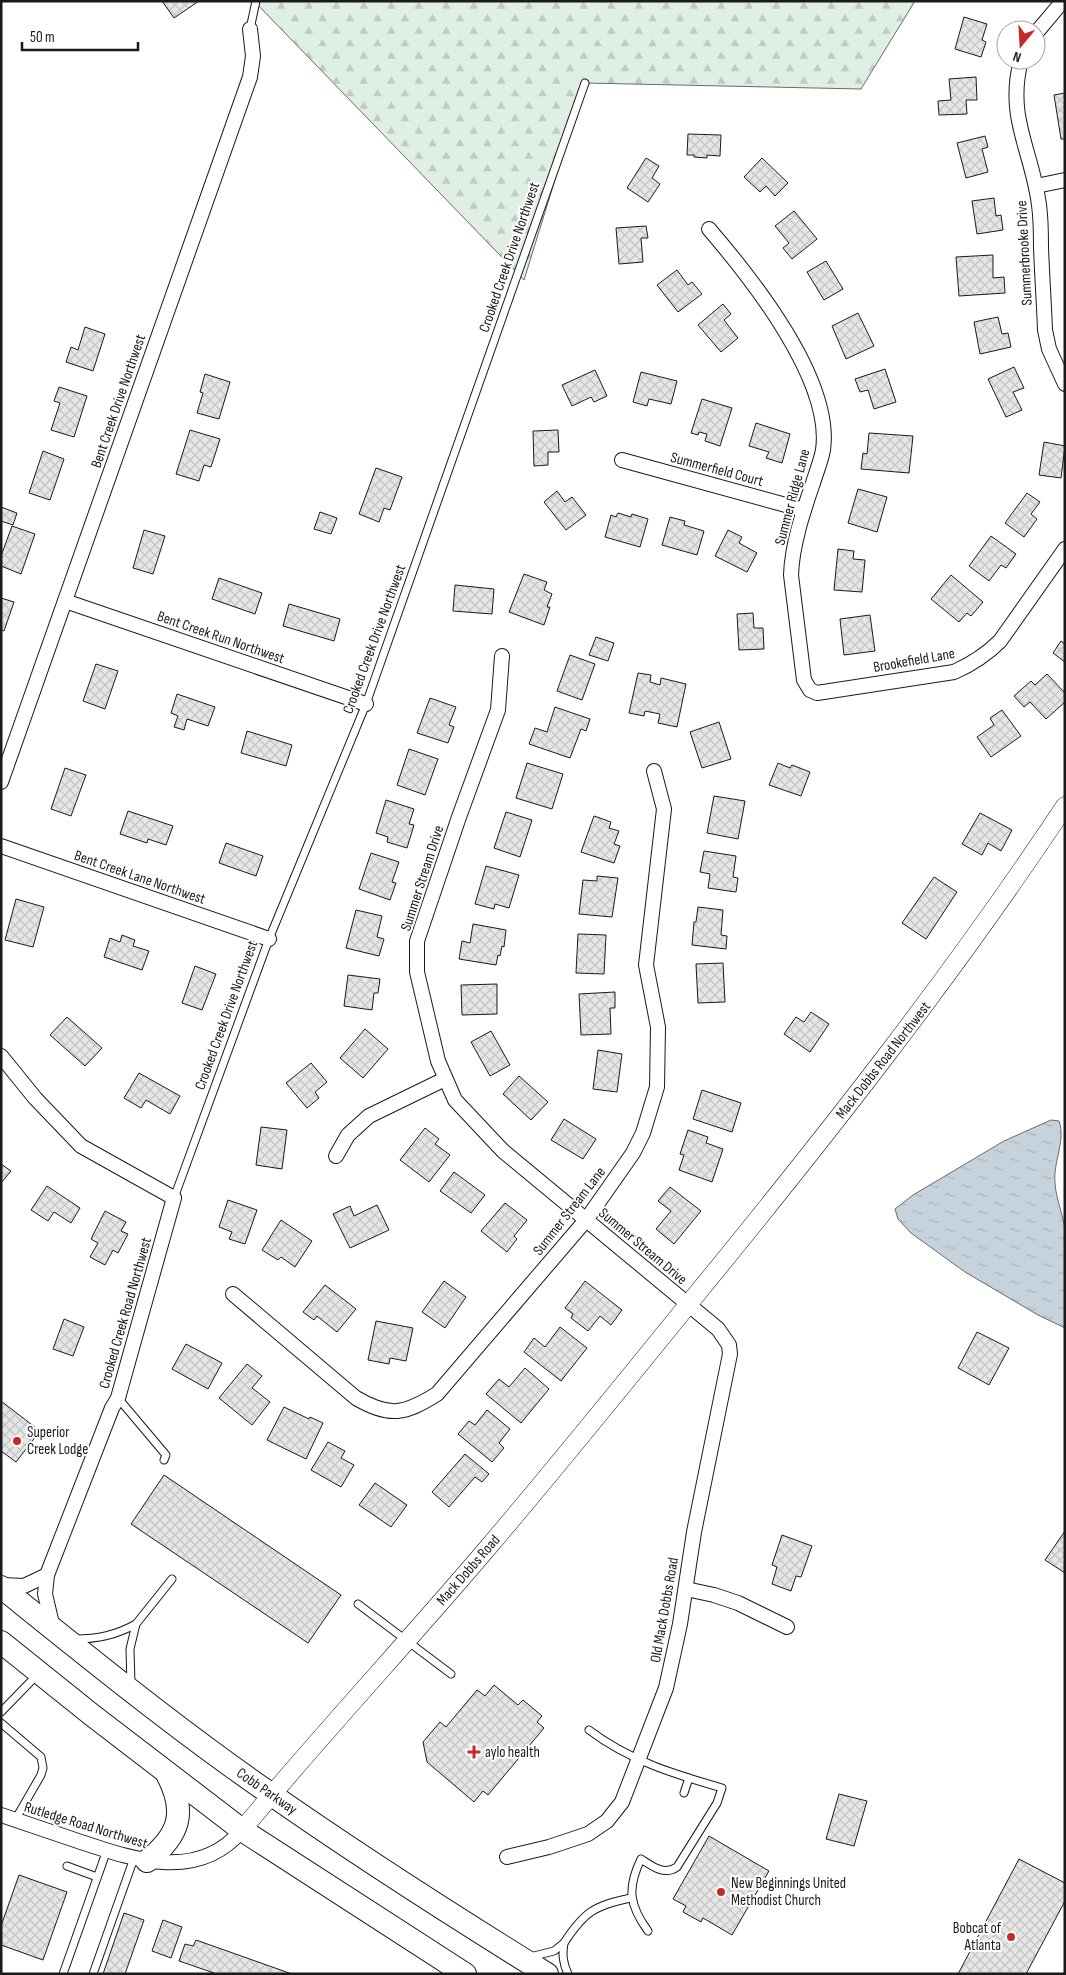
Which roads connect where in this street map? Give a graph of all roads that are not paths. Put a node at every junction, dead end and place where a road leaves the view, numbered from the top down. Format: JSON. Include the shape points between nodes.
{"nodes":[{"id":1,"x":256,"y":1,"type":"edge"},
{"id":2,"x":1064,"y":1,"type":"edge"},
{"id":3,"x":1046,"y":22,"type":"edge"},
{"id":4,"x":250,"y":30,"type":"joint"},
{"id":5,"x":1019,"y":70,"type":"edge"},
{"id":6,"x":585,"y":83,"type":"dead end"},
{"id":7,"x":1065,"y":180,"type":"edge"},
{"id":8,"x":1036,"y":186,"type":"junction"},
{"id":9,"x":709,"y":229,"type":"dead end"},
{"id":10,"x":1065,"y":384,"type":"edge"},
{"id":11,"x":622,"y":460,"type":"dead end"},
{"id":12,"x":804,"y":510,"type":"junction"},
{"id":13,"x":1065,"y":549,"type":"edge"},
{"id":14,"x":65,"y":601,"type":"junction"},
{"id":15,"x":502,"y":656,"type":"dead end"},
{"id":16,"x":806,"y":686,"type":"joint"},
{"id":17,"x":366,"y":704,"type":"junction"},
{"id":18,"x":654,"y":771,"type":"dead end"},
{"id":19,"x":1,"y":782,"type":"edge"},
{"id":20,"x":1065,"y":806,"type":"edge"},
{"id":21,"x":1,"y":846,"type":"edge"},
{"id":22,"x":269,"y":939,"type":"junction"},
{"id":23,"x":1,"y":1056,"type":"edge"},
{"id":24,"x":445,"y":1079,"type":"junction"},
{"id":25,"x":336,"y":1156,"type":"dead end"},
{"id":26,"x":174,"y":1198,"type":"junction"},
{"id":27,"x":586,"y":1220,"type":"junction"},
{"id":28,"x":233,"y":1294,"type":"dead end"},
{"id":29,"x":688,"y":1304,"type":"junction"},
{"id":30,"x":118,"y":1398,"type":"junction"},
{"id":31,"x":164,"y":1460,"type":"dead end"},
{"id":32,"x":47,"y":1575,"type":"junction"},
{"id":33,"x":172,"y":1579,"type":"dead end"},
{"id":34,"x":1,"y":1586,"type":"edge"},
{"id":35,"x":686,"y":1589,"type":"junction"},
{"id":36,"x":358,"y":1604,"type":"dead end"},
{"id":37,"x":136,"y":1624,"type":"junction"},
{"id":38,"x":787,"y":1627,"type":"dead end"},
{"id":39,"x":60,"y":1634,"type":"junction"},
{"id":40,"x":406,"y":1640,"type":"junction"},
{"id":41,"x":1,"y":1642,"type":"edge"},
{"id":42,"x":39,"y":1673,"type":"junction"},
{"id":43,"x":451,"y":1674,"type":"dead end"},
{"id":44,"x":132,"y":1691,"type":"junction"},
{"id":45,"x":1,"y":1712,"type":"edge"},
{"id":46,"x":1,"y":1722,"type":"edge"},
{"id":47,"x":589,"y":1730,"type":"dead end"},
{"id":48,"x":639,"y":1760,"type":"junction"},
{"id":49,"x":166,"y":1774,"type":"junction"},
{"id":50,"x":689,"y":1778,"type":"junction"},
{"id":51,"x":684,"y":1793,"type":"dead end"},
{"id":52,"x":271,"y":1795,"type":"junction"},
{"id":53,"x":8,"y":1818,"type":"edge"},
{"id":54,"x":242,"y":1830,"type":"junction"},
{"id":55,"x":107,"y":1850,"type":"junction"},
{"id":56,"x":507,"y":1856,"type":"dead end"},
{"id":57,"x":140,"y":1859,"type":"junction"},
{"id":58,"x":67,"y":1866,"type":"dead end"},
{"id":59,"x":97,"y":1877,"type":"junction"},
{"id":60,"x":632,"y":1898,"type":"junction"},
{"id":61,"x":648,"y":1931,"type":"dead end"},
{"id":62,"x":564,"y":1943,"type":"junction"},
{"id":63,"x":522,"y":1958,"type":"junction"},
{"id":64,"x":62,"y":1974,"type":"edge"},
{"id":65,"x":93,"y":1974,"type":"edge"},
{"id":66,"x":465,"y":1974,"type":"edge"},
{"id":67,"x":548,"y":1974,"type":"edge"},
{"id":68,"x":568,"y":1974,"type":"edge"}],
"edges":[{"from":1,"to":4,"type":"lane"},
{"from":2,"to":3,"type":"street"},
{"from":4,"to":14,"type":"street","name":"Bent Creek Drive Northwest","via":[[253,56],[250,77]]},
{"from":5,"to":8,"type":"street","name":"Summerbrooke Drive","via":[[1017,118]]},
{"from":6,"to":17,"type":"lane","name":"Crooked Creek Drive Northwest"},
{"from":7,"to":8,"type":"street"},
{"from":8,"to":10,"type":"street","name":"Summerbrooke Drive","via":[[1045,330],[1049,349]]},
{"from":9,"to":12,"type":"street","name":"Summer Ridge Lane","via":[[742,267],[772,311],[795,350],[819,405],[824,432],[822,452]]},
{"from":11,"to":12,"type":"street","name":"Summerfield Court"},
{"from":12,"to":16,"type":"street","name":"Summer Ridge Lane","via":[[790,576]]},
{"from":13,"to":16,"type":"street","name":"Brookefield Lane","via":[[1000,641],[990,652],[968,666],[954,672],[817,693]]},
{"from":14,"to":17,"type":"street","name":"Bent Creek Run Northwest"},
{"from":14,"to":19,"type":"street","name":"Bent Creek Drive Northwest"},
{"from":15,"to":24,"type":"street","name":"Summer Stream Drive","via":[[498,710],[418,941],[417,972]]},
{"from":17,"to":22,"type":"lane","name":"Crooked Creek Drive Northwest"},
{"from":18,"to":27,"type":"street","name":"Summer Stream Lane","via":[[664,809],[646,965],[658,1027],[657,1088],[643,1133]]},
{"from":20,"to":29,"type":"street","name":"Mack Dobbs Road Northwest","via":[[890,1053]]},
{"from":21,"to":22,"type":"street","name":"Bent Creek Lane Northwest"},
{"from":22,"to":26,"type":"lane","name":"Crooked Creek Drive Northwest"},
{"from":23,"to":26,"type":"street","via":[[81,1146]]},
{"from":24,"to":25,"type":"street","via":[[369,1116],[348,1135]]},
{"from":24,"to":27,"type":"street","name":"Summer Stream Drive","via":[[455,1100],[503,1151]]},
{"from":26,"to":30,"type":"street","name":"Crooked Creek Road Northwest"},
{"from":27,"to":28,"type":"street","name":"Summer Stream Lane","via":[[437,1394],[417,1407],[403,1410],[385,1411],[356,1398]]},
{"from":27,"to":29,"type":"street","name":"Summer Stream Drive"},
{"from":29,"to":35,"type":"street","name":"Old Mack Dobbs Road","via":[[718,1329],[729,1345],[730,1354],[694,1532]]},
{"from":29,"to":40,"type":"street","name":"Mack Dobbs Road","via":[[484,1553]]},
{"from":30,"to":31,"type":"lane","via":[[166,1454]]},
{"from":30,"to":32,"type":"street","name":"Crooked Creek Road Northwest"},
{"from":32,"to":34,"type":"street","via":[[24,1586]]},
{"from":32,"to":39,"type":"street","name":"Crooked Creek Road Northwest","via":[[45,1594]]},
{"from":33,"to":37,"type":"lane"},
{"from":34,"to":39,"type":"main road","name":"Cobb Parkway"},
{"from":35,"to":38,"type":"street","via":[[738,1603]]},
{"from":35,"to":48,"type":"street","name":"Old Mack Dobbs Road","via":[[666,1688]]},
{"from":36,"to":40,"type":"lane"},
{"from":37,"to":39,"type":"lane","via":[[108,1636]]},
{"from":37,"to":44,"type":"lane","via":[[130,1648]]},
{"from":39,"to":44,"type":"main road","name":"Cobb Parkway"},
{"from":40,"to":43,"type":"lane"},
{"from":40,"to":52,"type":"street","name":"Mack Dobbs Road"},
{"from":41,"to":42,"type":"main road"},
{"from":42,"to":45,"type":"lane"},
{"from":42,"to":49,"type":"main road"},
{"from":44,"to":52,"type":"main road","name":"Cobb Parkway"},
{"from":46,"to":53,"type":"lane","via":[[41,1756],[43,1768]]},
{"from":47,"to":48,"type":"lane"},
{"from":48,"to":50,"type":"lane"},
{"from":48,"to":56,"type":"street","name":"Old Mack Dobbs Road","via":[[622,1802],[607,1821],[588,1834],[550,1847]]},
{"from":49,"to":54,"type":"main road"},
{"from":49,"to":57,"type":"main road","via":[[178,1799],[176,1824],[161,1850]]},
{"from":50,"to":51,"type":"lane"},
{"from":50,"to":60,"type":"lane","via":[[722,1788],[717,1803],[673,1870],[663,1871],[641,1859],[634,1873]]},
{"from":52,"to":54,"type":"street","name":"Mack Dobbs Road"},
{"from":52,"to":63,"type":"main road","name":"Cobb Parkway"},
{"from":53,"to":55,"type":"street","name":"Rutledge Road Northwest"},
{"from":54,"to":57,"type":"street","name":"Rutledge Road Northwest","via":[[208,1856],[156,1863]]},
{"from":54,"to":66,"type":"main road"},
{"from":55,"to":57,"type":"street","name":"Rutledge Road Northwest"},
{"from":55,"to":59,"type":"lane"},
{"from":57,"to":65,"type":"lane"},
{"from":58,"to":59,"type":"lane"},
{"from":59,"to":64,"type":"lane"},
{"from":60,"to":61,"type":"lane"},
{"from":60,"to":62,"type":"lane","via":[[597,1907],[580,1921]]},
{"from":62,"to":63,"type":"lane","via":[[554,1951]]},
{"from":62,"to":68,"type":"lane","via":[[562,1953]]},
{"from":63,"to":67,"type":"main road","name":"Cobb Parkway"}]}
